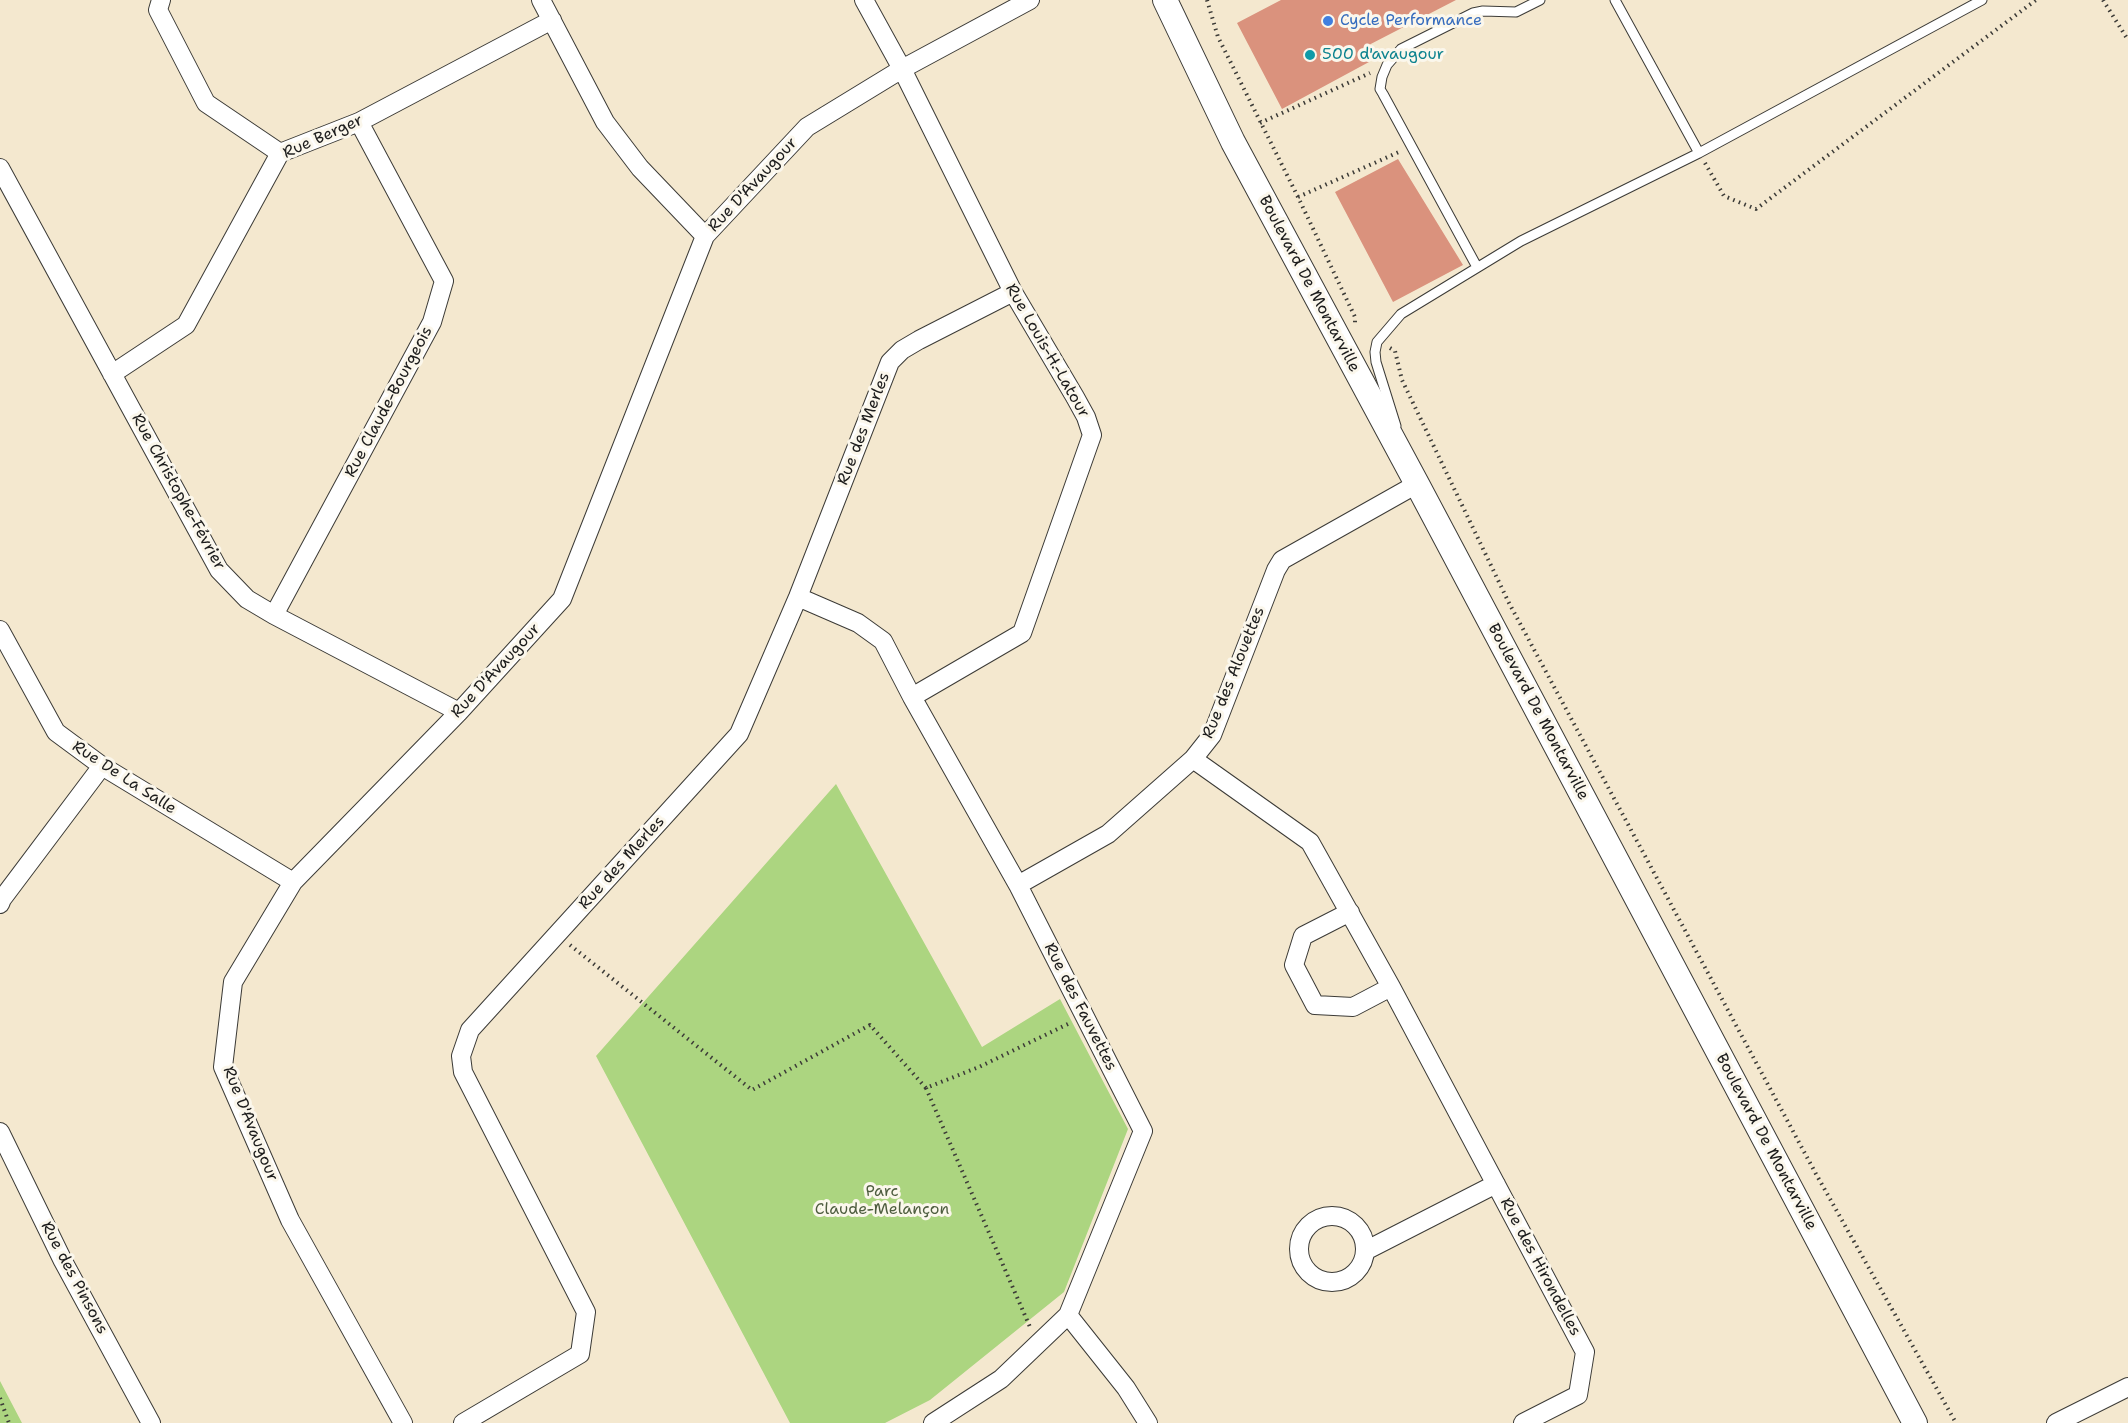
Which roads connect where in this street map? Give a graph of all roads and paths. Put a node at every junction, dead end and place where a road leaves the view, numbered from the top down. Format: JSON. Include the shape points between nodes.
{"nodes":[{"id":1,"x":161,"y":0,"type":"edge"},
{"id":2,"x":541,"y":0,"type":"edge"},
{"id":3,"x":864,"y":0,"type":"edge"},
{"id":4,"x":1030,"y":0,"type":"edge"},
{"id":5,"x":1165,"y":0,"type":"edge"},
{"id":6,"x":1208,"y":0,"type":"edge"},
{"id":7,"x":1540,"y":0,"type":"edge"},
{"id":8,"x":1615,"y":0,"type":"edge"},
{"id":9,"x":1982,"y":0,"type":"edge"},
{"id":10,"x":2036,"y":0,"type":"edge"},
{"id":11,"x":2103,"y":0,"type":"edge"},
{"id":12,"x":552,"y":20,"type":"junction"},
{"id":13,"x":2128,"y":40,"type":"edge"},
{"id":14,"x":1387,"y":65,"type":"junction"},
{"id":15,"x":902,"y":69,"type":"junction"},
{"id":16,"x":359,"y":122,"type":"junction"},
{"id":17,"x":1260,"y":123,"type":"junction"},
{"id":18,"x":1411,"y":147,"type":"junction"},
{"id":19,"x":280,"y":153,"type":"junction"},
{"id":20,"x":1699,"y":153,"type":"junction"},
{"id":21,"x":0,"y":168,"type":"edge"},
{"id":22,"x":1298,"y":197,"type":"junction"},
{"id":23,"x":705,"y":236,"type":"junction"},
{"id":24,"x":1477,"y":267,"type":"junction"},
{"id":25,"x":1013,"y":292,"type":"junction"},
{"id":26,"x":1356,"y":330,"type":"dead end"},
{"id":27,"x":1383,"y":344,"type":"dead end"},
{"id":28,"x":112,"y":374,"type":"junction"},
{"id":29,"x":1402,"y":458,"type":"junction"},
{"id":30,"x":1417,"y":484,"type":"junction"},
{"id":31,"x":798,"y":597,"type":"junction"},
{"id":32,"x":274,"y":615,"type":"junction"},
{"id":33,"x":0,"y":630,"type":"edge"},
{"id":34,"x":912,"y":697,"type":"junction"},
{"id":35,"x":459,"y":712,"type":"junction"},
{"id":36,"x":1193,"y":759,"type":"junction"},
{"id":37,"x":102,"y":766,"type":"junction"},
{"id":38,"x":293,"y":882,"type":"junction"},
{"id":39,"x":1018,"y":885,"type":"junction"},
{"id":40,"x":0,"y":904,"type":"edge"},
{"id":41,"x":1350,"y":912,"type":"junction"},
{"id":42,"x":557,"y":935,"type":"junction"},
{"id":43,"x":1391,"y":987,"type":"junction"},
{"id":44,"x":1084,"y":1016,"type":"junction"},
{"id":45,"x":926,"y":1088,"type":"junction"},
{"id":46,"x":0,"y":1132,"type":"edge"},
{"id":47,"x":1496,"y":1184,"type":"junction"},
{"id":48,"x":1365,"y":1251,"type":"dead end"},
{"id":49,"x":1068,"y":1315,"type":"junction"},
{"id":50,"x":1037,"y":1345,"type":"junction"},
{"id":51,"x":2128,"y":1387,"type":"edge"},
{"id":52,"x":0,"y":1398,"type":"edge"},
{"id":53,"x":9,"y":1423,"type":"edge"},
{"id":54,"x":151,"y":1423,"type":"edge"},
{"id":55,"x":403,"y":1423,"type":"edge"},
{"id":56,"x":463,"y":1423,"type":"edge"},
{"id":57,"x":933,"y":1423,"type":"edge"},
{"id":58,"x":1148,"y":1423,"type":"edge"},
{"id":59,"x":1523,"y":1423,"type":"edge"},
{"id":60,"x":1915,"y":1423,"type":"edge"},
{"id":61,"x":1956,"y":1423,"type":"edge"},
{"id":62,"x":2056,"y":1423,"type":"edge"}],
"edges":[{"from":1,"to":19,"type":"street","via":[[158,9],[206,104]]},
{"from":2,"to":12,"type":"street"},
{"from":3,"to":15,"type":"street","name":"Rue Louis-H.-Latour"},
{"from":4,"to":15,"type":"street","name":"Rue D'Avaugour"},
{"from":5,"to":29,"type":"street","name":"Boulevard De Montarville","via":[[1233,142]]},
{"from":6,"to":17,"type":"path","name":"Boulevard De Montarville","via":[[1218,37]]},
{"from":7,"to":14,"type":"lane","via":[[1516,12],[1473,13],[1401,49]]},
{"from":8,"to":20,"type":"lane"},
{"from":9,"to":20,"type":"lane"},
{"from":10,"to":20,"type":"path","via":[[1756,209],[1724,196]]},
{"from":11,"to":13,"type":"path"},
{"from":12,"to":16,"type":"street","name":"Rue Berger"},
{"from":12,"to":23,"type":"street","via":[[605,122],[640,168]]},
{"from":14,"to":17,"type":"path"},
{"from":14,"to":18,"type":"lane","via":[[1380,89]]},
{"from":15,"to":23,"type":"street","name":"Rue D'Avaugour","via":[[807,127]]},
{"from":15,"to":25,"type":"street","name":"Rue Louis-H.-Latour"},
{"from":16,"to":19,"type":"street","name":"Rue Berger"},
{"from":16,"to":32,"type":"street","name":"Rue Claude-Bourgeois","via":[[444,281],[432,322]]},
{"from":17,"to":22,"type":"path","name":"Boulevard De Montarville"},
{"from":18,"to":22,"type":"path"},
{"from":18,"to":24,"type":"lane"},
{"from":19,"to":28,"type":"street","name":"Rue Berger","via":[[186,325]]},
{"from":20,"to":24,"type":"lane","via":[[1521,241]]},
{"from":21,"to":28,"type":"street","name":"Rue Christophe-Février"},
{"from":22,"to":26,"type":"path","name":"Boulevard De Montarville","via":[[1355,317]]},
{"from":23,"to":35,"type":"street","name":"Rue D'Avaugour","via":[[562,599]]},
{"from":24,"to":29,"type":"lane","via":[[1401,314],[1377,342],[1376,362],[1399,435]]},
{"from":25,"to":31,"type":"street","name":"Rue des Merles","via":[[919,340],[890,362]]},
{"from":25,"to":34,"type":"street","name":"Rue Louis-H.-Latour","via":[[1075,397],[1092,435],[1022,633]]},
{"from":27,"to":61,"type":"path","name":"Boulevard De Montarville","via":[[1395,351],[1402,380],[1509,603],[1816,1174]]},
{"from":28,"to":32,"type":"street","name":"Rue Christophe-Février","via":[[219,570],[247,599]]},
{"from":29,"to":30,"type":"street","name":"Boulevard De Montarville"},
{"from":30,"to":36,"type":"street","name":"Rue des Alouettes","via":[[1282,560],[1212,735]]},
{"from":30,"to":60,"type":"street","name":"Boulevard De Montarville"},
{"from":31,"to":34,"type":"street","name":"Rue des Fauvettes","via":[[858,623],[883,641]]},
{"from":31,"to":42,"type":"street","name":"Rue des Merles","via":[[739,734]]},
{"from":32,"to":35,"type":"street","name":"Rue Christophe-Février"},
{"from":33,"to":37,"type":"street","name":"Rue De La Salle","via":[[56,732]]},
{"from":34,"to":39,"type":"street","name":"Rue des Fauvettes"},
{"from":35,"to":38,"type":"street","name":"Rue D'Avaugour"},
{"from":36,"to":39,"type":"street","name":"Rue des Alouettes","via":[[1108,834]]},
{"from":36,"to":41,"type":"street","name":"Rue des Hirondelles","via":[[1310,842]]},
{"from":37,"to":38,"type":"street","name":"Rue De La Salle"},
{"from":37,"to":40,"type":"street"},
{"from":38,"to":55,"type":"street","name":"Rue D'Avaugour","via":[[232,982],[223,1067],[290,1220]]},
{"from":39,"to":44,"type":"street","name":"Rue des Fauvettes"},
{"from":41,"to":43,"type":"street","name":"Rue des Hirondelles"},
{"from":41,"to":43,"type":"street","via":[[1303,936],[1294,964],[1315,1005],[1353,1007]]},
{"from":42,"to":45,"type":"path","via":[[752,1090],[870,1025]]},
{"from":42,"to":56,"type":"street","name":"Rue des Merles","via":[[470,1030],[461,1056],[472,1092],[586,1312],[580,1354]]},
{"from":43,"to":47,"type":"street","name":"Rue des Hirondelles"},
{"from":44,"to":45,"type":"path"},
{"from":44,"to":49,"type":"street","name":"Rue des Fauvettes","via":[[1143,1131]]},
{"from":45,"to":50,"type":"path"},
{"from":46,"to":54,"type":"street","name":"Rue des Pinsons","via":[[63,1261]]},
{"from":47,"to":48,"type":"street","name":"Rue des Hirondelles"},
{"from":47,"to":59,"type":"street","name":"Rue des Hirondelles","via":[[1585,1352],[1578,1395]]},
{"from":49,"to":50,"type":"street","name":"Rue des Fauvettes"},
{"from":49,"to":58,"type":"street","via":[[1126,1388]]},
{"from":50,"to":57,"type":"street","name":"Rue des Fauvettes","via":[[1001,1379]]},
{"from":51,"to":62,"type":"street"},
{"from":52,"to":53,"type":"path"}]}
